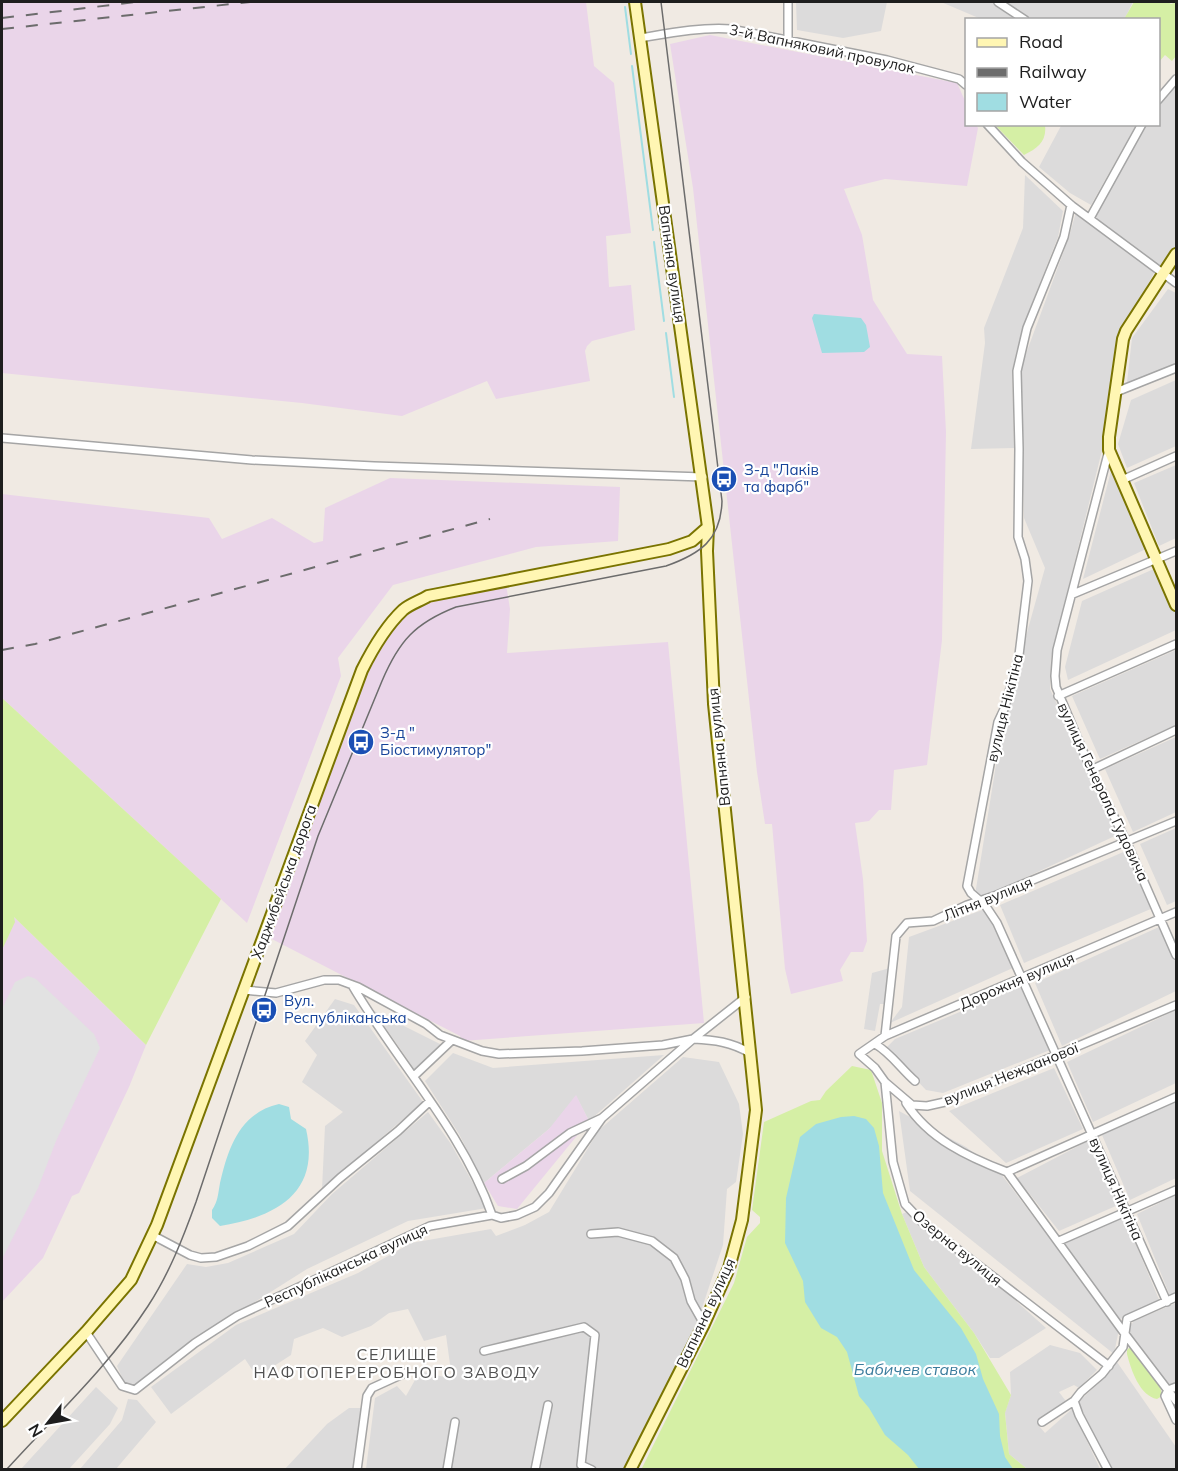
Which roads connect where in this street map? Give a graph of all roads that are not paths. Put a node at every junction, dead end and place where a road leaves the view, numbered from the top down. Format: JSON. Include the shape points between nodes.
{"nodes":[{"id":1,"x":635,"y":2,"type":"edge"},
{"id":2,"x":788,"y":2,"type":"edge"},
{"id":3,"x":998,"y":2,"type":"edge"},
{"id":4,"x":1021,"y":18,"type":"edge"},
{"id":5,"x":640,"y":38,"type":"junction"},
{"id":6,"x":788,"y":41,"type":"junction"},
{"id":7,"x":1176,"y":79,"type":"edge"},
{"id":8,"x":965,"y":84,"type":"edge"},
{"id":9,"x":1160,"y":98,"type":"edge"},
{"id":10,"x":989,"y":126,"type":"edge"},
{"id":11,"x":1141,"y":126,"type":"edge"},
{"id":12,"x":1071,"y":205,"type":"junction"},
{"id":13,"x":1090,"y":218,"type":"junction"},
{"id":14,"x":1176,"y":254,"type":"edge"},
{"id":15,"x":1163,"y":274,"type":"junction"},
{"id":16,"x":1176,"y":283,"type":"edge"},
{"id":17,"x":1176,"y":368,"type":"edge"},
{"id":18,"x":1116,"y":392,"type":"junction"},
{"id":19,"x":2,"y":438,"type":"edge"},
{"id":20,"x":1109,"y":450,"type":"junction"},
{"id":21,"x":1176,"y":456,"type":"edge"},
{"id":22,"x":703,"y":477,"type":"junction"},
{"id":23,"x":1122,"y":480,"type":"junction"},
{"id":24,"x":708,"y":527,"type":"junction"},
{"id":25,"x":1176,"y":551,"type":"edge"},
{"id":26,"x":1157,"y":560,"type":"junction"},
{"id":27,"x":1073,"y":594,"type":"junction"},
{"id":28,"x":1176,"y":605,"type":"edge"},
{"id":29,"x":1176,"y":644,"type":"edge"},
{"id":30,"x":1058,"y":696,"type":"junction"},
{"id":31,"x":1176,"y":730,"type":"edge"},
{"id":32,"x":1091,"y":770,"type":"junction"},
{"id":33,"x":1176,"y":821,"type":"edge"},
{"id":34,"x":1127,"y":843,"type":"junction"},
{"id":35,"x":980,"y":901,"type":"junction"},
{"id":36,"x":1176,"y":912,"type":"edge"},
{"id":37,"x":1161,"y":919,"type":"junction"},
{"id":38,"x":1176,"y":955,"type":"edge"},
{"id":39,"x":1023,"y":979,"type":"junction"},
{"id":40,"x":352,"y":985,"type":"junction"},
{"id":41,"x":244,"y":990,"type":"junction"},
{"id":42,"x":746,"y":997,"type":"junction"},
{"id":43,"x":1176,"y":1005,"type":"edge"},
{"id":44,"x":885,"y":1036,"type":"junction"},
{"id":45,"x":693,"y":1039,"type":"junction"},
{"id":46,"x":452,"y":1040,"type":"junction"},
{"id":47,"x":875,"y":1044,"type":"junction"},
{"id":48,"x":750,"y":1053,"type":"junction"},
{"id":49,"x":860,"y":1054,"type":"joint"},
{"id":50,"x":1056,"y":1057,"type":"junction"},
{"id":51,"x":414,"y":1076,"type":"junction"},
{"id":52,"x":915,"y":1081,"type":"dead end"},
{"id":53,"x":885,"y":1082,"type":"junction"},
{"id":54,"x":1176,"y":1097,"type":"edge"},
{"id":55,"x":903,"y":1098,"type":"junction"},
{"id":56,"x":430,"y":1101,"type":"junction"},
{"id":57,"x":602,"y":1118,"type":"junction"},
{"id":58,"x":1092,"y":1134,"type":"junction"},
{"id":59,"x":1007,"y":1172,"type":"junction"},
{"id":60,"x":502,"y":1179,"type":"dead end"},
{"id":61,"x":1176,"y":1190,"type":"edge"},
{"id":62,"x":1126,"y":1212,"type":"junction"},
{"id":63,"x":492,"y":1215,"type":"junction"},
{"id":64,"x":591,"y":1234,"type":"dead end"},
{"id":65,"x":153,"y":1235,"type":"junction"},
{"id":66,"x":1059,"y":1241,"type":"junction"},
{"id":67,"x":1176,"y":1298,"type":"edge"},
{"id":68,"x":1167,"y":1302,"type":"junction"},
{"id":69,"x":704,"y":1324,"type":"junction"},
{"id":70,"x":86,"y":1332,"type":"junction"},
{"id":71,"x":1125,"y":1334,"type":"junction"},
{"id":72,"x":484,"y":1351,"type":"dead end"},
{"id":73,"x":1109,"y":1366,"type":"junction"},
{"id":74,"x":405,"y":1373,"type":"dead end"},
{"id":75,"x":1176,"y":1387,"type":"edge"},
{"id":76,"x":1168,"y":1390,"type":"junction"},
{"id":77,"x":1074,"y":1401,"type":"junction"},
{"id":78,"x":1176,"y":1401,"type":"edge"},
{"id":79,"x":548,"y":1405,"type":"dead end"},
{"id":80,"x":1176,"y":1420,"type":"edge"},
{"id":81,"x":2,"y":1421,"type":"edge"},
{"id":82,"x":455,"y":1422,"type":"dead end"},
{"id":83,"x":1042,"y":1422,"type":"dead end"},
{"id":84,"x":357,"y":1470,"type":"edge"},
{"id":85,"x":447,"y":1470,"type":"edge"},
{"id":86,"x":535,"y":1470,"type":"edge"},
{"id":87,"x":592,"y":1470,"type":"edge"},
{"id":88,"x":630,"y":1470,"type":"edge"},
{"id":89,"x":1108,"y":1470,"type":"edge"}],
"edges":[{"from":1,"to":5,"type":"street","name":"Вапняна вулиця"},
{"from":2,"to":6,"type":"street"},
{"from":3,"to":4,"type":"street"},
{"from":5,"to":6,"type":"street","name":"3-й Вапняковий провулок","via":[[715,28]]},
{"from":5,"to":22,"type":"street","name":"Вапняна вулиця"},
{"from":6,"to":8,"type":"street","name":"3-й Вапняковий провулок","via":[[887,60],[959,79]]},
{"from":7,"to":9,"type":"street"},
{"from":10,"to":12,"type":"street"},
{"from":11,"to":13,"type":"street"},
{"from":12,"to":13,"type":"street"},
{"from":12,"to":35,"type":"street","name":"вулиця Нікітіна","via":[[1064,237],[1028,328],[1017,371],[1018,537],[1028,580],[1019,655],[998,722],[968,880],[968,890]]},
{"from":13,"to":15,"type":"street"},
{"from":14,"to":15,"type":"street"},
{"from":15,"to":16,"type":"street"},
{"from":15,"to":18,"type":"street","via":[[1126,331]]},
{"from":17,"to":18,"type":"street"},
{"from":18,"to":20,"type":"street"},
{"from":19,"to":22,"type":"street","via":[[252,460]]},
{"from":20,"to":23,"type":"street"},
{"from":20,"to":27,"type":"street","name":"вулиця Генерала Гудовича"},
{"from":21,"to":23,"type":"street"},
{"from":22,"to":24,"type":"street","name":"Вапняна вулиця"},
{"from":23,"to":26,"type":"street"},
{"from":24,"to":41,"type":"street","name":"Хаджибейська дорога","via":[[692,541],[669,549],[428,596],[404,609],[374,645],[362,670]]},
{"from":24,"to":42,"type":"street","name":"Вапняна вулиця","via":[[714,704]]},
{"from":25,"to":26,"type":"street"},
{"from":26,"to":27,"type":"street"},
{"from":26,"to":28,"type":"street"},
{"from":27,"to":30,"type":"street","name":"вулиця Генерала Гудовича","via":[[1055,662]]},
{"from":29,"to":30,"type":"street"},
{"from":30,"to":32,"type":"street","name":"вулиця Генерала Гудовича"},
{"from":31,"to":32,"type":"street"},
{"from":32,"to":34,"type":"street","name":"вулиця Генерала Гудовича"},
{"from":33,"to":34,"type":"street","name":"Літня вулиця"},
{"from":34,"to":35,"type":"street","name":"Літня вулиця"},
{"from":34,"to":37,"type":"street","name":"вулиця Генерала Гудовича"},
{"from":35,"to":39,"type":"street","name":"вулиця Нікітіна","via":[[997,923]]},
{"from":35,"to":44,"type":"street","name":"Літня вулиця","via":[[933,921],[907,923],[899,931]]},
{"from":36,"to":37,"type":"street","name":"Дорожня вулиця"},
{"from":37,"to":38,"type":"street","name":"вулиця Генерала Гудовича"},
{"from":37,"to":39,"type":"street","name":"Дорожня вулиця"},
{"from":39,"to":44,"type":"street","name":"Дорожня вулиця"},
{"from":39,"to":50,"type":"street","name":"вулиця Нікітіна"},
{"from":40,"to":41,"type":"street","via":[[332,979],[276,993]]},
{"from":40,"to":46,"type":"street"},
{"from":40,"to":51,"type":"street"},
{"from":41,"to":65,"type":"street","name":"Хаджибейська дорога"},
{"from":42,"to":45,"type":"street","name":"Республіканська вулиця"},
{"from":42,"to":48,"type":"street","name":"Вапняна вулиця"},
{"from":43,"to":50,"type":"street","name":"вулиця Нежданової"},
{"from":44,"to":47,"type":"street","name":"Дорожня вулиця"},
{"from":45,"to":46,"type":"street","via":[[663,1045],[499,1054]]},
{"from":45,"to":48,"type":"street","via":[[717,1040]]},
{"from":45,"to":57,"type":"street","name":"Республіканська вулиця"},
{"from":46,"to":51,"type":"street"},
{"from":47,"to":49,"type":"street","name":"Дорожня вулиця"},
{"from":47,"to":52,"type":"street"},
{"from":48,"to":69,"type":"street","name":"Вапняна вулиця","via":[[756,1110],[742,1220],[729,1268]]},
{"from":49,"to":53,"type":"street","name":"вулиця Нежданової"},
{"from":50,"to":55,"type":"street","name":"вулиця Нежданової","via":[[945,1102],[912,1105]]},
{"from":50,"to":58,"type":"street","name":"вулиця Нікітіна"},
{"from":51,"to":56,"type":"street"},
{"from":53,"to":55,"type":"street","name":"вулиця Нежданової"},
{"from":53,"to":73,"type":"street","name":"Озерна вулиця","via":[[892,1162],[905,1204],[921,1221]]},
{"from":54,"to":58,"type":"street"},
{"from":55,"to":59,"type":"street","via":[[921,1123],[943,1142]]},
{"from":56,"to":63,"type":"street","via":[[472,1170]]},
{"from":56,"to":65,"type":"street","via":[[288,1226],[248,1246],[201,1258]]},
{"from":57,"to":60,"type":"street","via":[[570,1133]]},
{"from":57,"to":63,"type":"street","name":"Республіканська вулиця","via":[[535,1207],[501,1218]]},
{"from":58,"to":59,"type":"street"},
{"from":58,"to":62,"type":"street","name":"вулиця Нікітіна"},
{"from":59,"to":66,"type":"street"},
{"from":61,"to":62,"type":"street"},
{"from":62,"to":66,"type":"street"},
{"from":62,"to":68,"type":"street","name":"вулиця Нікітіна"},
{"from":63,"to":70,"type":"street","name":"Республіканська вулиця","via":[[430,1226],[237,1316],[135,1390],[122,1386]]},
{"from":64,"to":69,"type":"street","via":[[618,1233],[652,1241],[669,1253]]},
{"from":65,"to":70,"type":"street","name":"Хаджибейська дорога","via":[[131,1280]]},
{"from":66,"to":71,"type":"street"},
{"from":67,"to":68,"type":"street"},
{"from":68,"to":71,"type":"street","via":[[1127,1319]]},
{"from":69,"to":88,"type":"street","name":"Вапняна вулиця"},
{"from":70,"to":81,"type":"street","name":"Хаджибейська дорога"},
{"from":71,"to":73,"type":"street","via":[[1123,1347]]},
{"from":71,"to":76,"type":"street"},
{"from":72,"to":87,"type":"street","via":[[584,1326],[594,1335],[581,1465]]},
{"from":73,"to":77,"type":"street"},
{"from":74,"to":84,"type":"street","via":[[372,1388],[367,1396]]},
{"from":75,"to":76,"type":"street"},
{"from":76,"to":78,"type":"street"},
{"from":76,"to":80,"type":"street","via":[[1166,1400]]},
{"from":77,"to":83,"type":"street"},
{"from":77,"to":89,"type":"street"},
{"from":79,"to":86,"type":"street"},
{"from":82,"to":85,"type":"street"}]}
